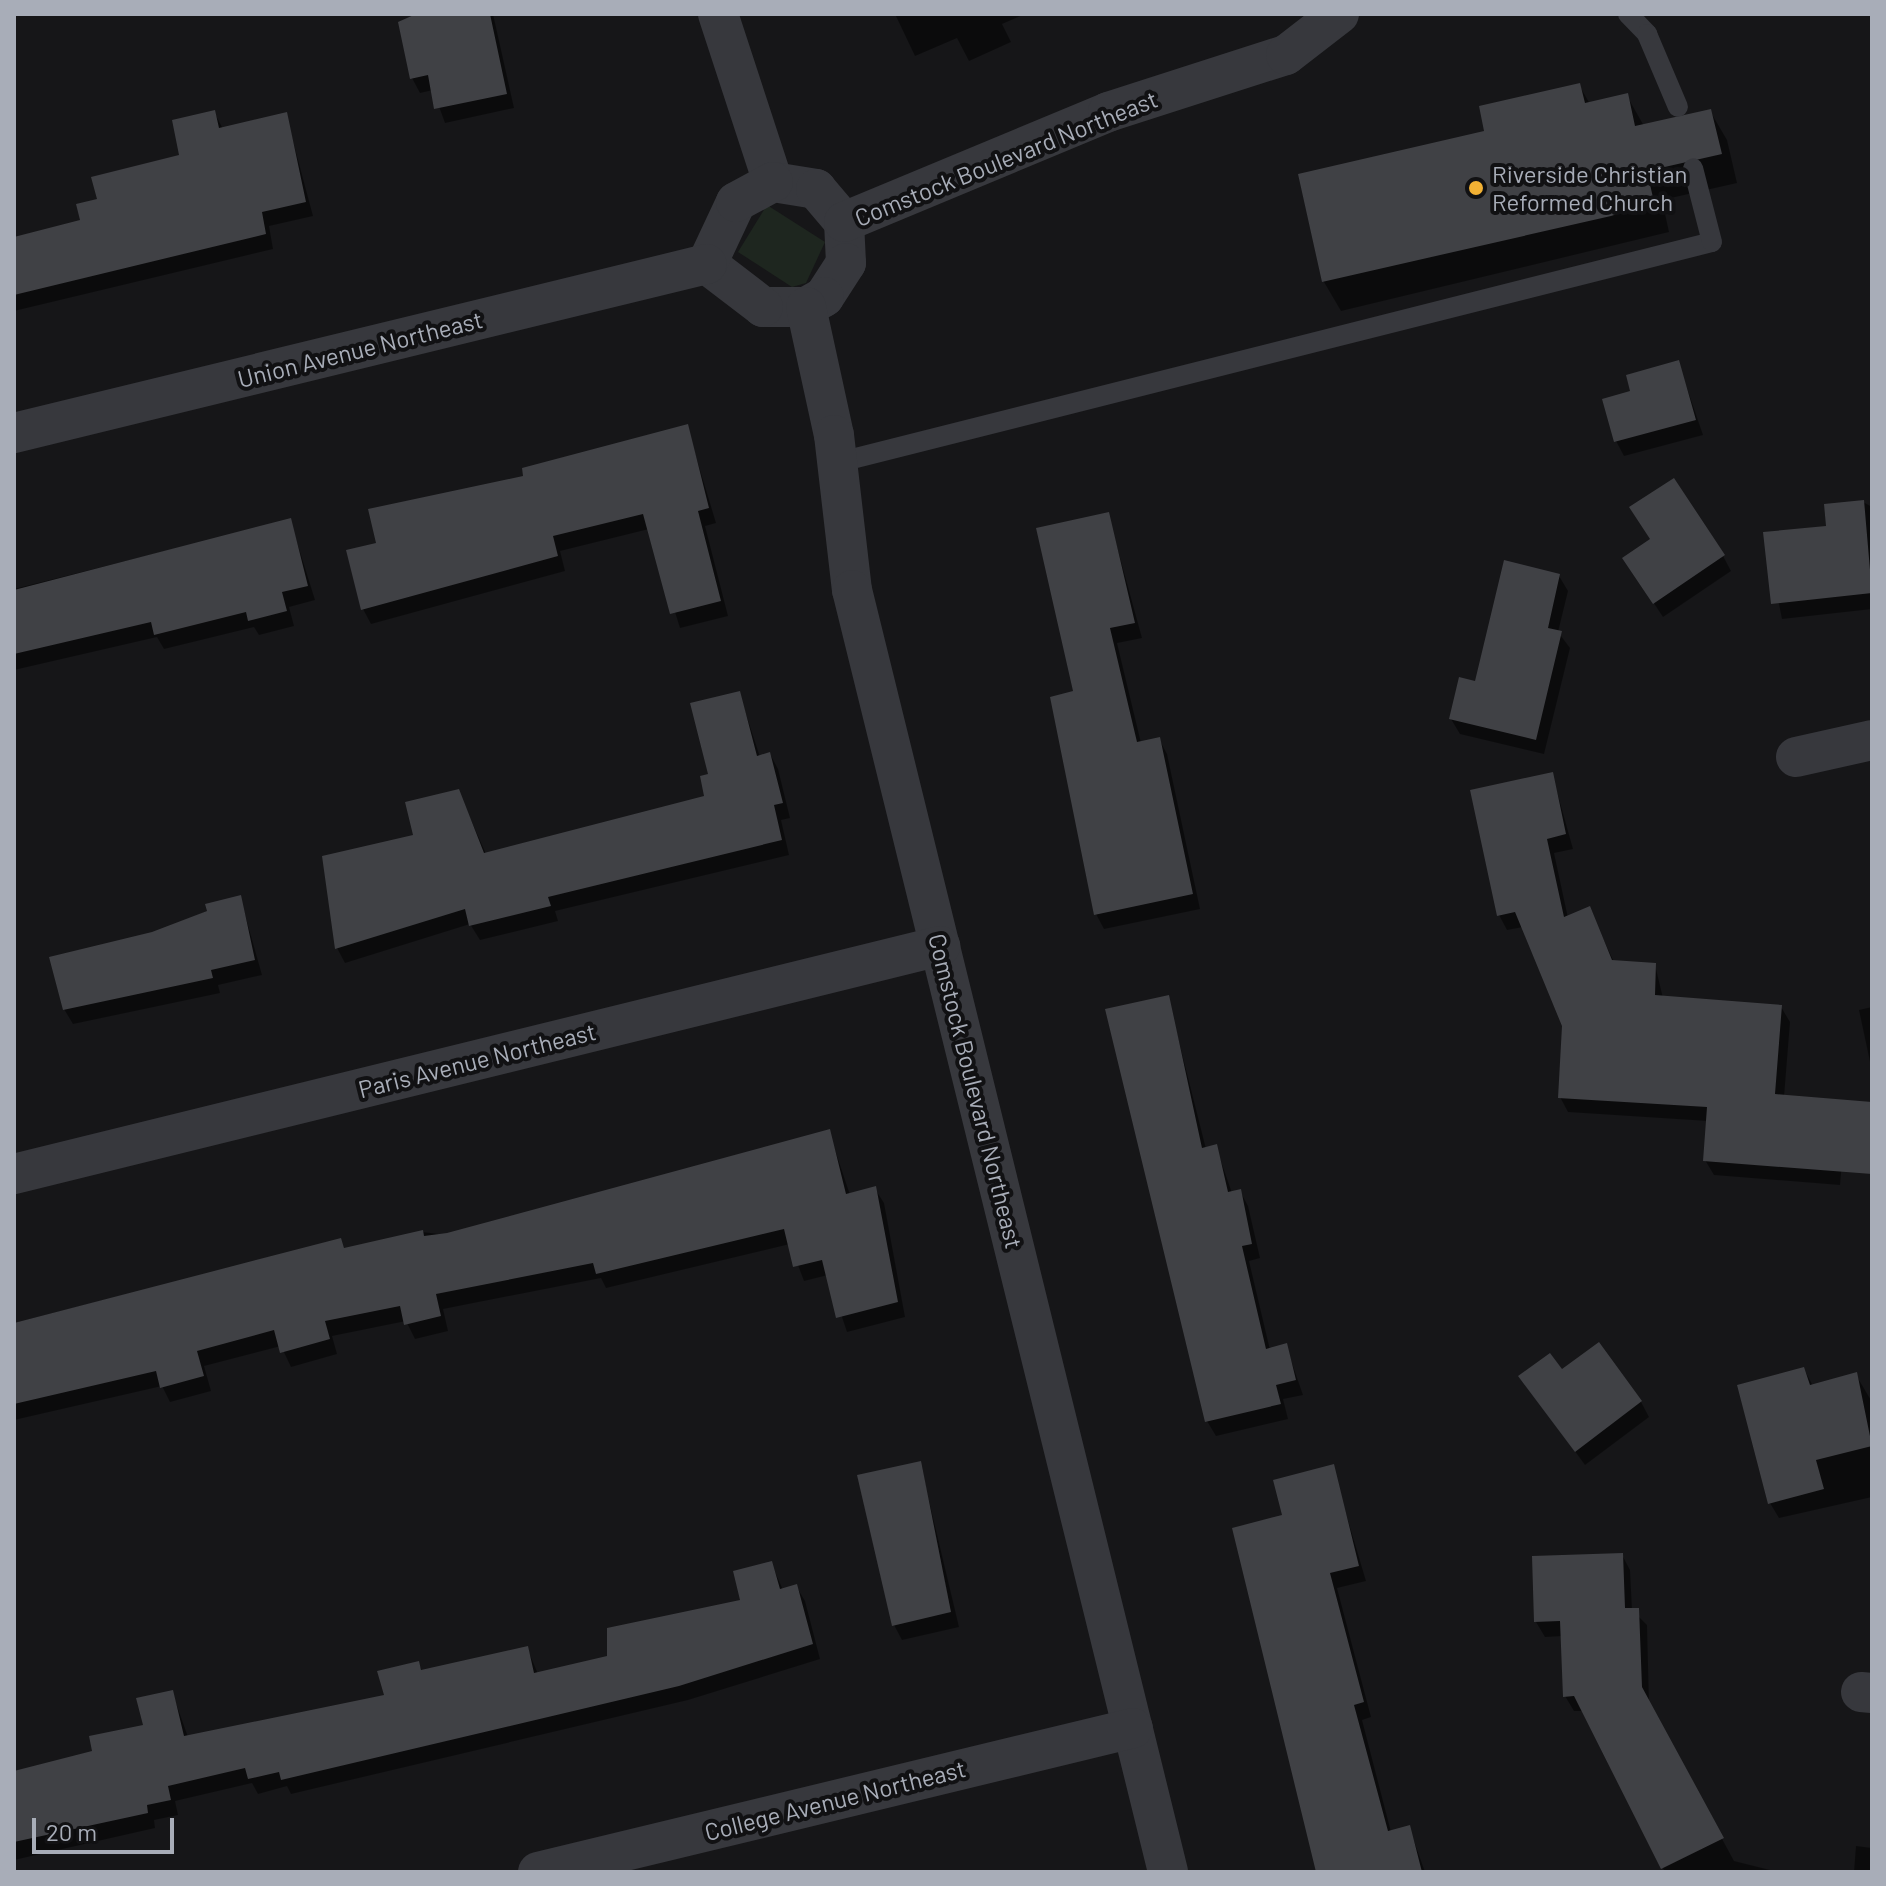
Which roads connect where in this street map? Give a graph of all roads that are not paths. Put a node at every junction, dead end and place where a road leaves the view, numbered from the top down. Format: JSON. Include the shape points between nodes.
{"nodes":[{"id":1,"x":718,"y":14,"type":"edge"},
{"id":2,"x":1339,"y":14,"type":"edge"},
{"id":3,"x":1628,"y":14,"type":"edge"},
{"id":4,"x":1678,"y":107,"type":"dead end"},
{"id":5,"x":1693,"y":168,"type":"dead end"},
{"id":6,"x":773,"y":182,"type":"junction"},
{"id":7,"x":844,"y":222,"type":"junction"},
{"id":8,"x":707,"y":264,"type":"junction"},
{"id":9,"x":806,"y":307,"type":"junction"},
{"id":10,"x":14,"y":433,"type":"edge"},
{"id":11,"x":836,"y":463,"type":"junction"},
{"id":12,"x":1872,"y":740,"type":"edge"},
{"id":13,"x":1796,"y":757,"type":"dead end"},
{"id":14,"x":940,"y":946,"type":"junction"},
{"id":15,"x":14,"y":1174,"type":"edge"},
{"id":16,"x":1133,"y":1728,"type":"junction"},
{"id":17,"x":538,"y":1872,"type":"edge"},
{"id":18,"x":1168,"y":1872,"type":"edge"}],
"edges":[{"from":1,"to":6,"type":"street"},
{"from":2,"to":7,"type":"street","name":"Comstock Boulevard Northeast","via":[[1286,55],[1108,112]]},
{"from":3,"to":4,"type":"lane","via":[[1653,45]]},
{"from":5,"to":11,"type":"lane","via":[[1712,242]]},
{"from":6,"to":7,"type":"street","via":[[816,189]]},
{"from":6,"to":8,"type":"street","via":[[736,202]]},
{"from":7,"to":9,"type":"street","via":[[846,263],[824,297]]},
{"from":8,"to":9,"type":"street","via":[[763,307]]},
{"from":8,"to":10,"type":"street","name":"Union Avenue Northeast"},
{"from":9,"to":11,"type":"street","name":"Comstock Boulevard Northeast"},
{"from":11,"to":14,"type":"street","name":"Comstock Boulevard Northeast","via":[[852,590]]},
{"from":12,"to":13,"type":"street"},
{"from":14,"to":15,"type":"street","name":"Paris Avenue Northeast"},
{"from":14,"to":16,"type":"street","name":"Comstock Boulevard Northeast"},
{"from":16,"to":17,"type":"street","name":"College Avenue Northeast"},
{"from":16,"to":18,"type":"street","name":"Comstock Boulevard Northeast"}]}
